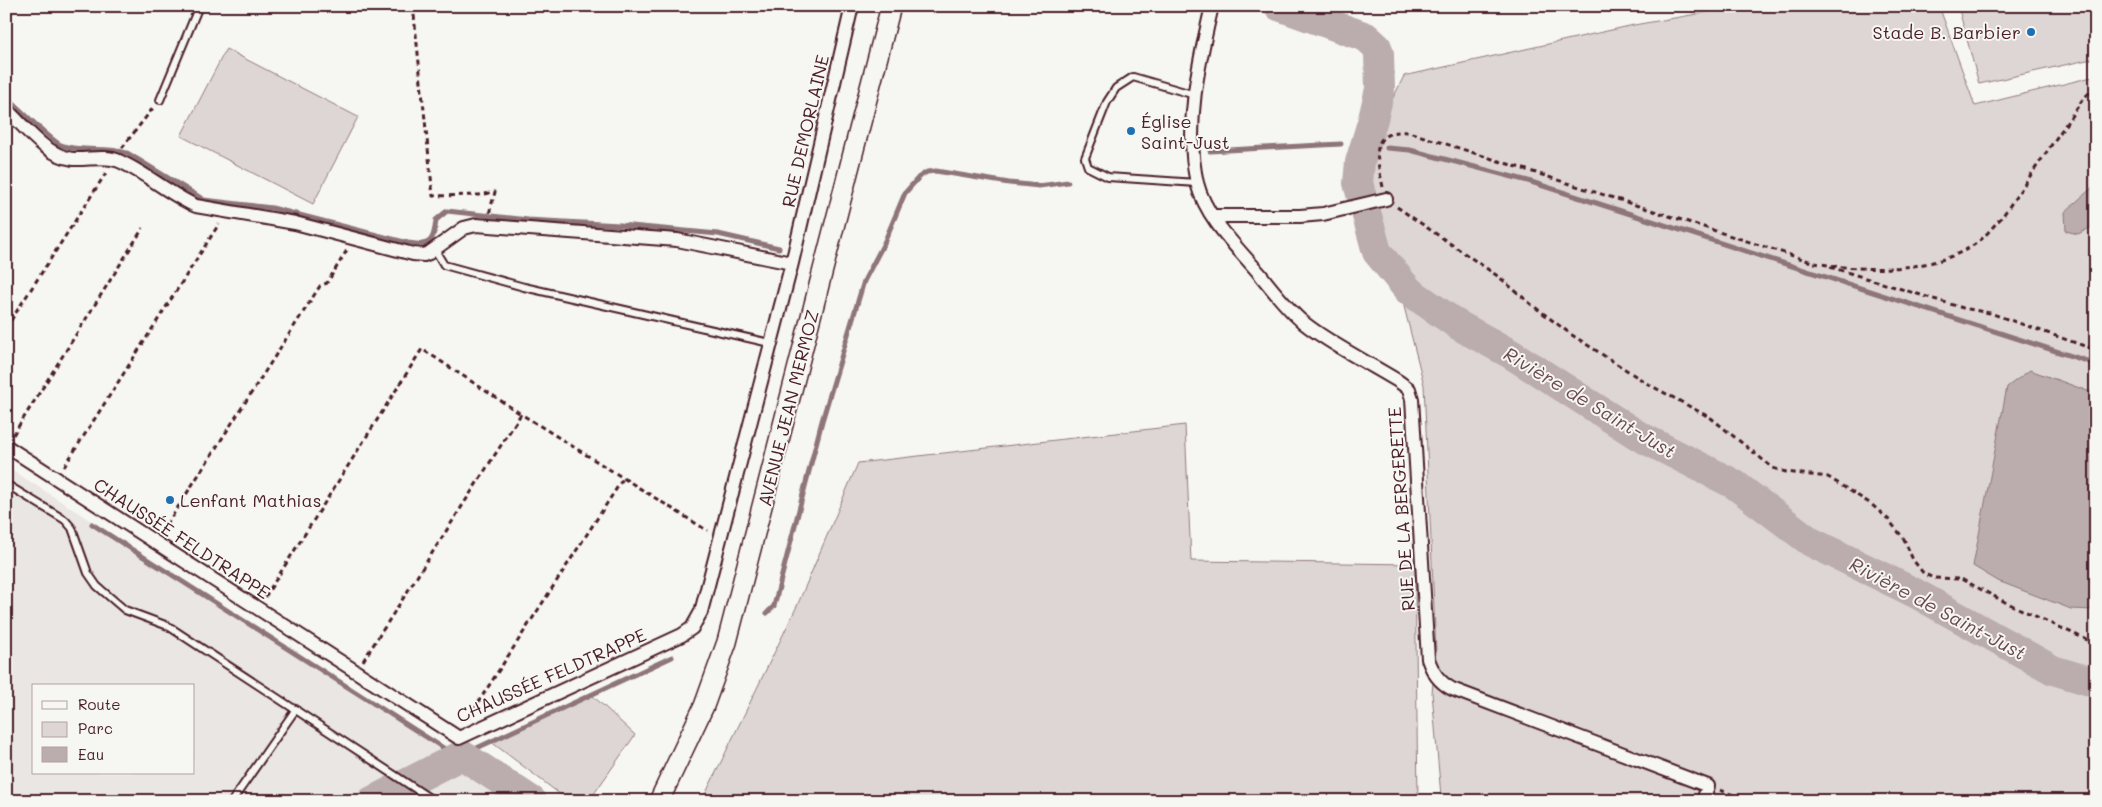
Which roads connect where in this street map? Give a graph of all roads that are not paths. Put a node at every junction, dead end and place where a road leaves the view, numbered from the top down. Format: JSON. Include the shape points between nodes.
{"nodes":[{"id":1,"x":199,"y":6,"type":"edge"},
{"id":2,"x":852,"y":6,"type":"edge"},
{"id":3,"x":891,"y":6,"type":"edge"},
{"id":4,"x":1212,"y":6,"type":"edge"},
{"id":5,"x":1195,"y":95,"type":"junction"},
{"id":6,"x":160,"y":100,"type":"road end"},
{"id":7,"x":7,"y":113,"type":"edge"},
{"id":8,"x":1198,"y":183,"type":"junction"},
{"id":9,"x":1386,"y":199,"type":"road end"},
{"id":10,"x":1212,"y":216,"type":"junction"},
{"id":11,"x":434,"y":250,"type":"junction"},
{"id":12,"x":792,"y":263,"type":"junction"},
{"id":13,"x":770,"y":343,"type":"junction"},
{"id":14,"x":9,"y":442,"type":"edge"},
{"id":15,"x":6,"y":484,"type":"edge"},
{"id":16,"x":296,"y":709,"type":"junction"},
{"id":17,"x":232,"y":801,"type":"edge"},
{"id":18,"x":434,"y":801,"type":"edge"},
{"id":19,"x":658,"y":801,"type":"edge"},
{"id":20,"x":1703,"y":801,"type":"edge"}],
"edges":[{"from":1,"to":6,"type":"lane"},
{"from":2,"to":12,"type":"street","name":"RUE DEMORLAINE"},
{"from":3,"to":19,"type":"main road","name":"AVENUE JEAN MERMOZ","via":[[727,642],[704,706]]},
{"from":4,"to":5,"type":"street","name":"RUE DE LA BERGERETTE"},
{"from":5,"to":8,"type":"street","name":"RUE DE LA BERGERETTE","via":[[1193,140]]},
{"from":5,"to":8,"type":"lane","via":[[1133,77],[1116,88],[1107,102],[1085,158],[1088,167],[1108,177]]},
{"from":7,"to":11,"type":"street","via":[[60,156],[114,159],[204,208],[283,220],[419,255]]},
{"from":8,"to":10,"type":"street","name":"RUE DE LA BERGERETTE"},
{"from":9,"to":10,"type":"street","via":[[1300,216]]},
{"from":10,"to":20,"type":"street","name":"RUE DE LA BERGERETTE","via":[[1305,324],[1408,389],[1412,399],[1428,659],[1438,679],[1452,689],[1708,786]]},
{"from":11,"to":12,"type":"street","via":[[464,228],[486,226],[670,239]]},
{"from":11,"to":13,"type":"lane","via":[[444,265],[524,287]]},
{"from":12,"to":13,"type":"street","name":"CHAUSSÉE FELDTRAPPE"},
{"from":13,"to":14,"type":"street","name":"CHAUSSÉE FELDTRAPPE","via":[[696,623],[688,632],[459,738],[56,478]]},
{"from":15,"to":16,"type":"lane","via":[[65,520],[72,528],[92,580],[119,606],[168,626]]},
{"from":16,"to":17,"type":"lane"},
{"from":16,"to":18,"type":"lane"}]}
